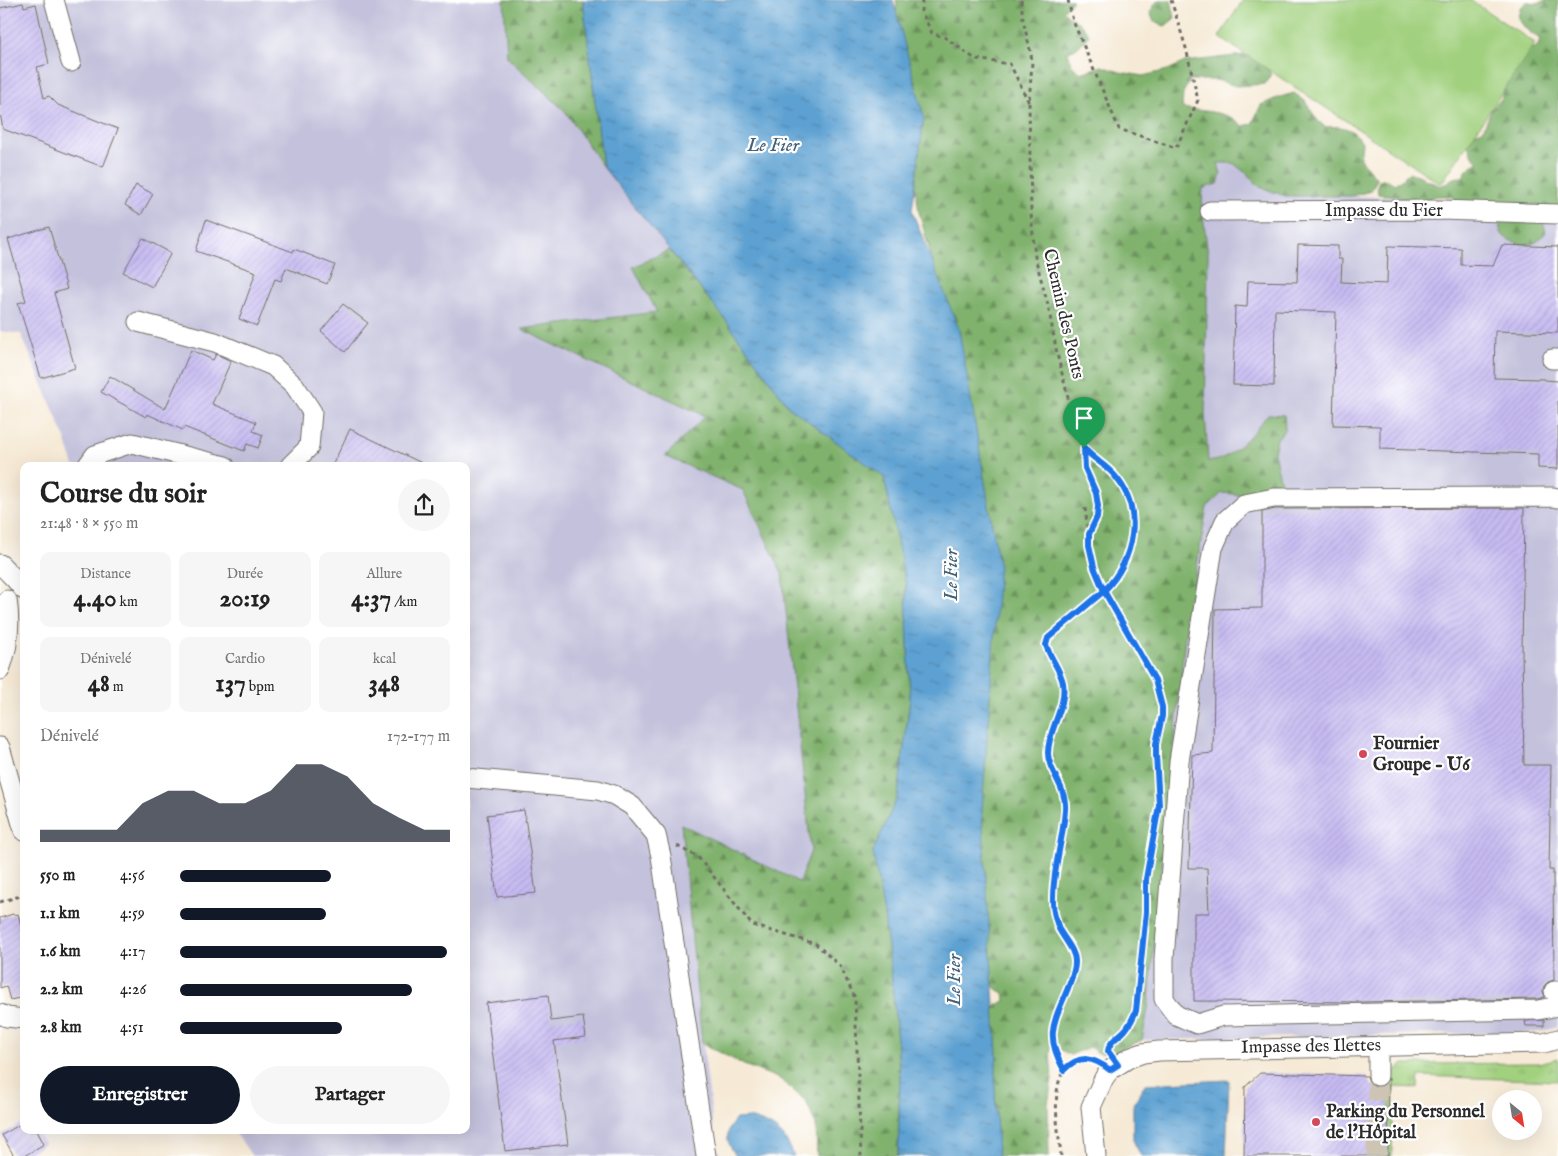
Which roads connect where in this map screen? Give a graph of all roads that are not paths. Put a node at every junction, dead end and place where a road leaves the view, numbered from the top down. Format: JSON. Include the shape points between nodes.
{"nodes":[{"id":1,"x":54,"y":0,"type":"edge"},
{"id":2,"x":71,"y":62,"type":"dead end"},
{"id":3,"x":1210,"y":211,"type":"dead end"},
{"id":4,"x":1558,"y":214,"type":"edge"},
{"id":5,"x":138,"y":322,"type":"dead end"},
{"id":6,"x":90,"y":462,"type":"edge"},
{"id":7,"x":209,"y":462,"type":"edge"},
{"id":8,"x":294,"y":462,"type":"edge"},
{"id":9,"x":1558,"y":498,"type":"edge"},
{"id":10,"x":0,"y":564,"type":"edge"},
{"id":11,"x":20,"y":585,"type":"edge"},
{"id":12,"x":10,"y":598,"type":"edge"},
{"id":13,"x":0,"y":670,"type":"edge"},
{"id":14,"x":0,"y":747,"type":"edge"},
{"id":15,"x":470,"y":778,"type":"edge"},
{"id":16,"x":20,"y":817,"type":"edge"},
{"id":17,"x":1557,"y":996,"type":"edge"},
{"id":18,"x":0,"y":1014,"type":"edge"},
{"id":19,"x":20,"y":1019,"type":"edge"},
{"id":20,"x":1558,"y":1039,"type":"edge"},
{"id":21,"x":1378,"y":1046,"type":"junction"},
{"id":22,"x":1378,"y":1076,"type":"tunnel mouth"},
{"id":23,"x":706,"y":1156,"type":"edge"},
{"id":24,"x":1096,"y":1156,"type":"edge"}],
"edges":[{"from":1,"to":2,"type":"street"},
{"from":3,"to":4,"type":"street","name":"Impasse du Fier","via":[[1441,210]]},
{"from":5,"to":8,"type":"street","via":[[223,345],[274,366],[295,386],[312,412],[309,447]]},
{"from":6,"to":7,"type":"street","via":[[95,455],[132,443]]},
{"from":9,"to":17,"type":"street","via":[[1274,498],[1244,504],[1225,521],[1213,548],[1179,761],[1164,959],[1164,999],[1176,1015],[1197,1024],[1223,1016],[1538,1010]]},
{"from":10,"to":11,"type":"street"},
{"from":12,"to":13,"type":"street","via":[[6,654]]},
{"from":14,"to":16,"type":"street"},
{"from":15,"to":23,"type":"street","via":[[598,790],[632,806],[656,835]]},
{"from":18,"to":19,"type":"street"},
{"from":20,"to":21,"type":"street","name":"Impasse des Ilettes"},
{"from":21,"to":22,"type":"street"},
{"from":21,"to":24,"type":"street","name":"Impasse des Ilettes","via":[[1159,1051],[1129,1058],[1104,1078],[1091,1107]]}]}
